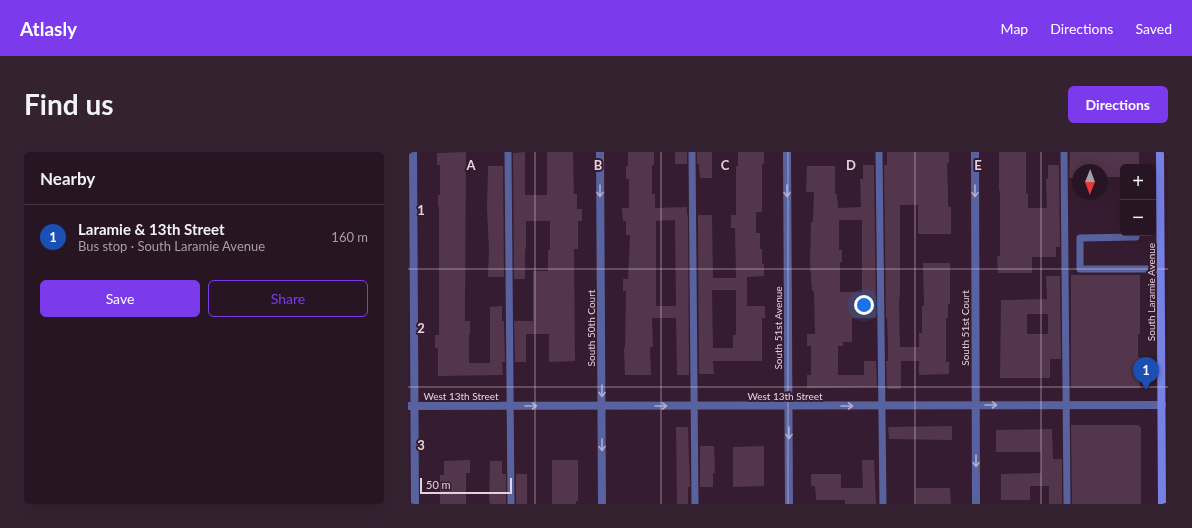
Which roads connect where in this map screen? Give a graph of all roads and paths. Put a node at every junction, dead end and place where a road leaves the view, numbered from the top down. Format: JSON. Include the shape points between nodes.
{"nodes":[{"id":1,"x":413,"y":152,"type":"edge"},
{"id":2,"x":508,"y":152,"type":"edge"},
{"id":3,"x":600,"y":152,"type":"edge"},
{"id":4,"x":692,"y":152,"type":"edge"},
{"id":5,"x":787,"y":152,"type":"edge"},
{"id":6,"x":879,"y":152,"type":"edge"},
{"id":7,"x":975,"y":152,"type":"edge"},
{"id":8,"x":1064,"y":152,"type":"edge"},
{"id":9,"x":1160,"y":152,"type":"edge"},
{"id":10,"x":1136,"y":238,"type":"dead end"},
{"id":11,"x":1161,"y":269,"type":"junction"},
{"id":12,"x":411,"y":376,"type":"edge"},
{"id":13,"x":1066,"y":405,"type":"junction"},
{"id":14,"x":1162,"y":405,"type":"junction"},
{"id":15,"x":411,"y":406,"type":"edge"},
{"id":16,"x":510,"y":406,"type":"junction"},
{"id":17,"x":602,"y":406,"type":"junction"},
{"id":18,"x":694,"y":406,"type":"junction"},
{"id":19,"x":788,"y":406,"type":"junction"},
{"id":20,"x":882,"y":406,"type":"junction"},
{"id":21,"x":976,"y":406,"type":"junction"},
{"id":22,"x":415,"y":504,"type":"edge"},
{"id":23,"x":511,"y":504,"type":"edge"},
{"id":24,"x":602,"y":504,"type":"edge"},
{"id":25,"x":695,"y":504,"type":"edge"},
{"id":26,"x":789,"y":504,"type":"edge"},
{"id":27,"x":883,"y":504,"type":"edge"},
{"id":28,"x":976,"y":504,"type":"edge"},
{"id":29,"x":1067,"y":504,"type":"edge"},
{"id":30,"x":1162,"y":504,"type":"edge"}],
"edges":[{"from":1,"to":12,"type":"street"},
{"from":2,"to":16,"type":"lane"},
{"from":3,"to":17,"type":"street","name":"South 50th Court","one_way":true},
{"from":4,"to":18,"type":"lane"},
{"from":5,"to":19,"type":"street","name":"South 51st Avenue","one_way":true},
{"from":6,"to":20,"type":"lane"},
{"from":7,"to":21,"type":"street","name":"South 51st Court","one_way":true},
{"from":8,"to":13,"type":"lane"},
{"from":9,"to":11,"type":"main road","name":"South Laramie Avenue"},
{"from":10,"to":11,"type":"lane","via":[[1080,238],[1080,269]]},
{"from":11,"to":14,"type":"main road","name":"South Laramie Avenue"},
{"from":12,"to":15,"type":"street"},
{"from":13,"to":14,"type":"street","name":"West 13th Street"},
{"from":21,"to":13,"type":"street","name":"West 13th Street","one_way":true},
{"from":13,"to":29,"type":"lane"},
{"from":14,"to":30,"type":"main road","name":"South Laramie Avenue"},
{"from":15,"to":16,"type":"street","name":"West 13th Street"},
{"from":15,"to":22,"type":"street"},
{"from":16,"to":17,"type":"street","name":"West 13th Street","one_way":true},
{"from":16,"to":23,"type":"lane"},
{"from":17,"to":18,"type":"street","name":"West 13th Street","one_way":true},
{"from":17,"to":24,"type":"street","name":"South 50th Court","one_way":true},
{"from":18,"to":19,"type":"street","name":"West 13th Street"},
{"from":18,"to":25,"type":"lane"},
{"from":19,"to":20,"type":"street","name":"West 13th Street","one_way":true},
{"from":19,"to":26,"type":"street","name":"South 51st Avenue","one_way":true},
{"from":20,"to":21,"type":"street","name":"West 13th Street"},
{"from":20,"to":27,"type":"lane"},
{"from":21,"to":28,"type":"street","name":"South 51st Court","one_way":true}]}
